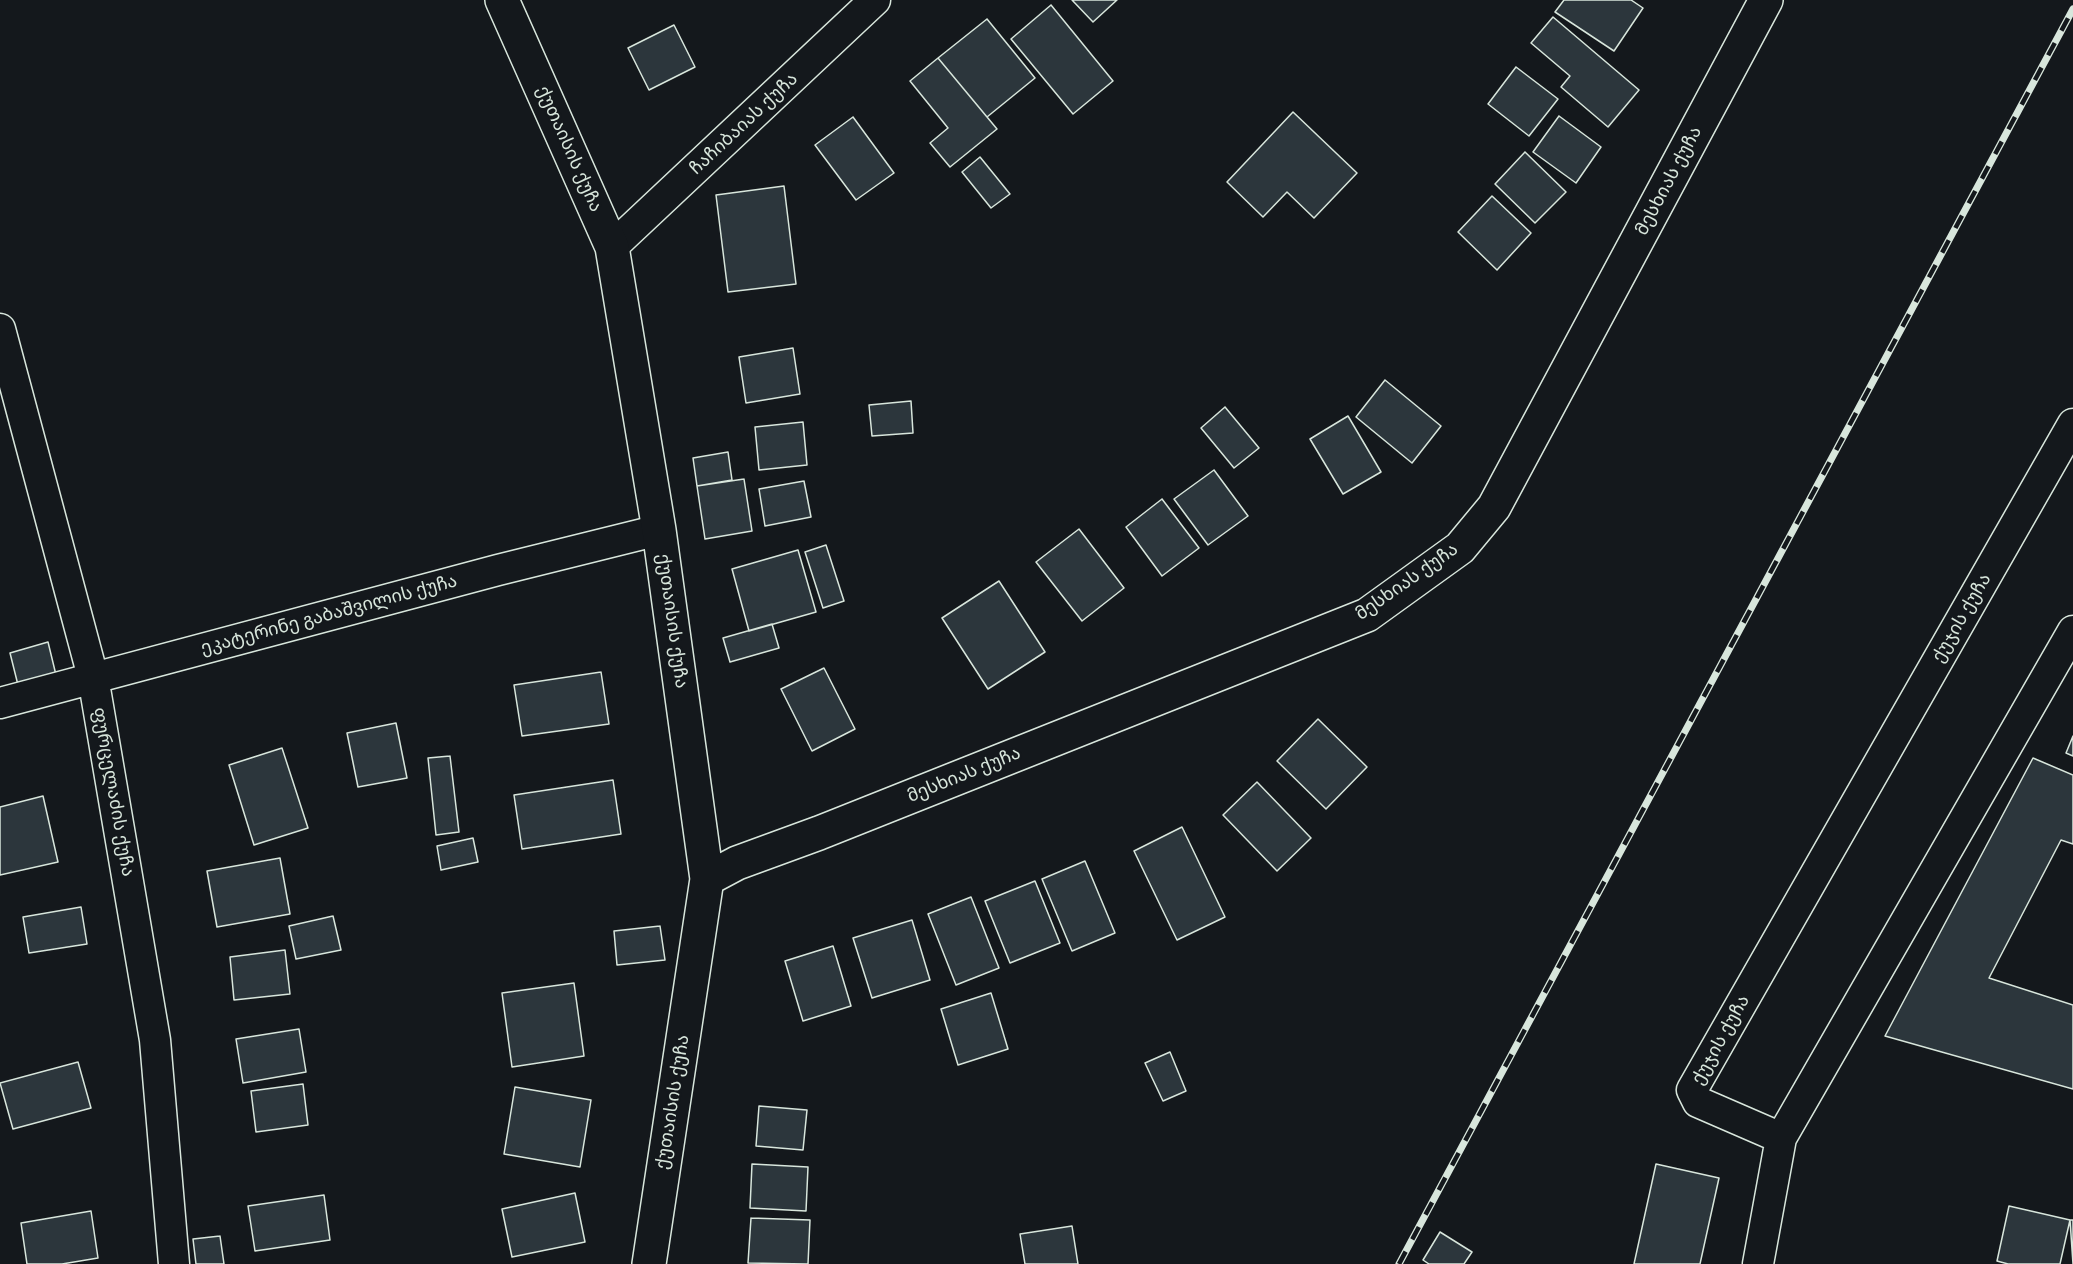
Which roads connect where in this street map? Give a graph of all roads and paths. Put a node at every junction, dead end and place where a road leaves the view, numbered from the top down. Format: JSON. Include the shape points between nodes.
{"nodes":[{"id":1,"x":502,"y":0,"type":"edge"},
{"id":2,"x":875,"y":0,"type":"edge"},
{"id":3,"x":1766,"y":0,"type":"edge"},
{"id":4,"x":612,"y":247,"type":"junction"},
{"id":5,"x":0,"y":329,"type":"edge"},
{"id":6,"x":2073,"y":424,"type":"edge"},
{"id":7,"x":659,"y":530,"type":"junction"},
{"id":8,"x":2073,"y":631,"type":"edge"},
{"id":9,"x":93,"y":677,"type":"junction"},
{"id":10,"x":0,"y":703,"type":"edge"},
{"id":11,"x":707,"y":879,"type":"junction"},
{"id":12,"x":1782,"y":1138,"type":"junction"},
{"id":13,"x":174,"y":1264,"type":"edge"},
{"id":14,"x":649,"y":1264,"type":"edge"},
{"id":15,"x":1758,"y":1264,"type":"edge"}],
"edges":[{"from":1,"to":4,"type":"street","name":"ქუთაისის ქუჩა"},
{"from":2,"to":4,"type":"street","name":"ჩაჩიბაიას ქუჩა"},
{"from":3,"to":11,"type":"street","name":"მესხიას ქუჩა","via":[[1494,507],[1460,548],[1367,615],[737,863]]},
{"from":4,"to":7,"type":"street","name":"ქუთაისის ქუჩა"},
{"from":5,"to":9,"type":"street","name":"ფურცელაძის ქუჩა"},
{"from":6,"to":12,"type":"street","name":"ქუჯის ქუჩა","via":[[1692,1090],[1698,1102]]},
{"from":7,"to":9,"type":"street","name":"ეკატერინე გაბაშვილის ქუჩა"},
{"from":7,"to":11,"type":"street","name":"ქუთაისის ქუჩა"},
{"from":8,"to":12,"type":"street"},
{"from":9,"to":10,"type":"street","name":"ეკატერინე გაბაშვილის ქუჩა"},
{"from":9,"to":13,"type":"street","name":"ფურცელაძის ქუჩა","via":[[155,1040]]},
{"from":11,"to":14,"type":"street","name":"ქუთაისის ქუჩა"},
{"from":12,"to":15,"type":"street"}]}
